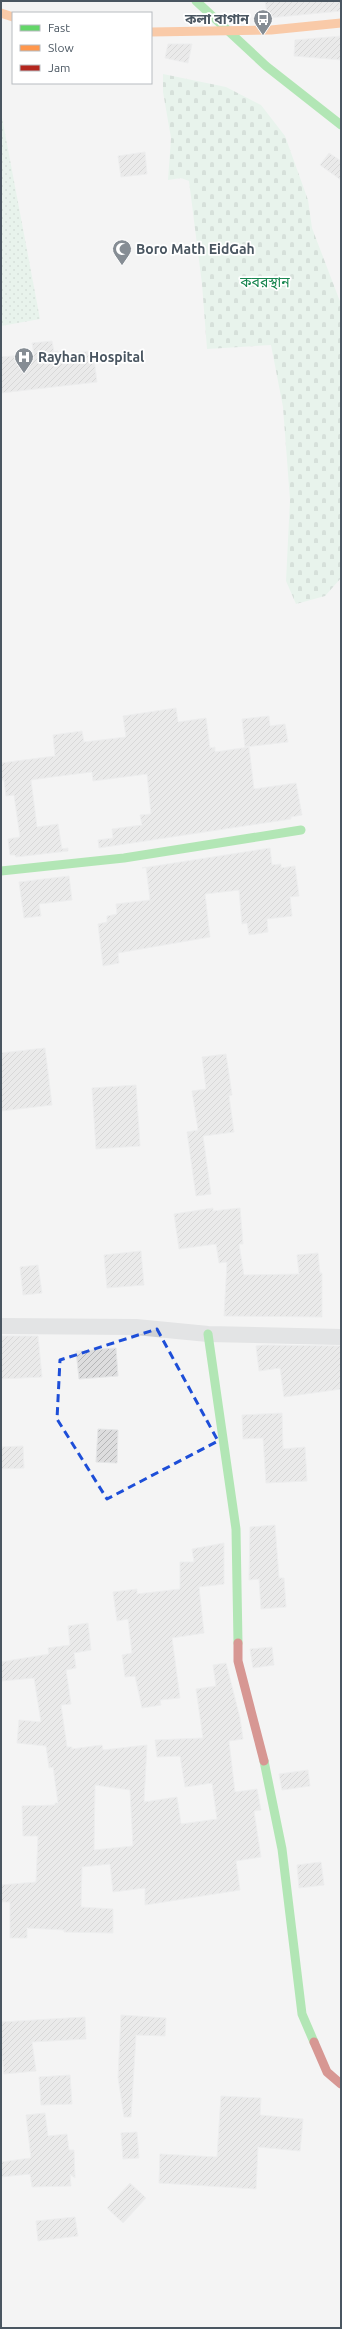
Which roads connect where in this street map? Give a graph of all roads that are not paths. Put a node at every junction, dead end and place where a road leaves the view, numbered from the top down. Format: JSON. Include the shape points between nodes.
{"nodes":[{"id":1,"x":196,"y":1,"type":"edge"},
{"id":2,"x":1,"y":13,"type":"edge"},
{"id":3,"x":12,"y":17,"type":"edge"},
{"id":4,"x":341,"y":23,"type":"edge"},
{"id":5,"x":152,"y":32,"type":"edge"},
{"id":6,"x":228,"y":32,"type":"junction"},
{"id":7,"x":341,"y":125,"type":"edge"},
{"id":8,"x":301,"y":830,"type":"dead end"},
{"id":9,"x":1,"y":871,"type":"edge"},
{"id":10,"x":1,"y":1326,"type":"edge"},
{"id":11,"x":208,"y":1334,"type":"junction"},
{"id":12,"x":341,"y":1337,"type":"edge"},
{"id":13,"x":341,"y":2084,"type":"edge"}],
"edges":[{"from":1,"to":6,"type":"street"},
{"from":2,"to":3,"type":"street"},
{"from":4,"to":6,"type":"street"},
{"from":5,"to":6,"type":"street"},
{"from":6,"to":7,"type":"street"},
{"from":8,"to":9,"type":"street","via":[[124,858]]},
{"from":10,"to":11,"type":"street","via":[[136,1327]]},
{"from":11,"to":12,"type":"street"},
{"from":11,"to":13,"type":"street","via":[[236,1529],[238,1661],[261,1749],[282,1849],[302,2014],[327,2072]]}]}
